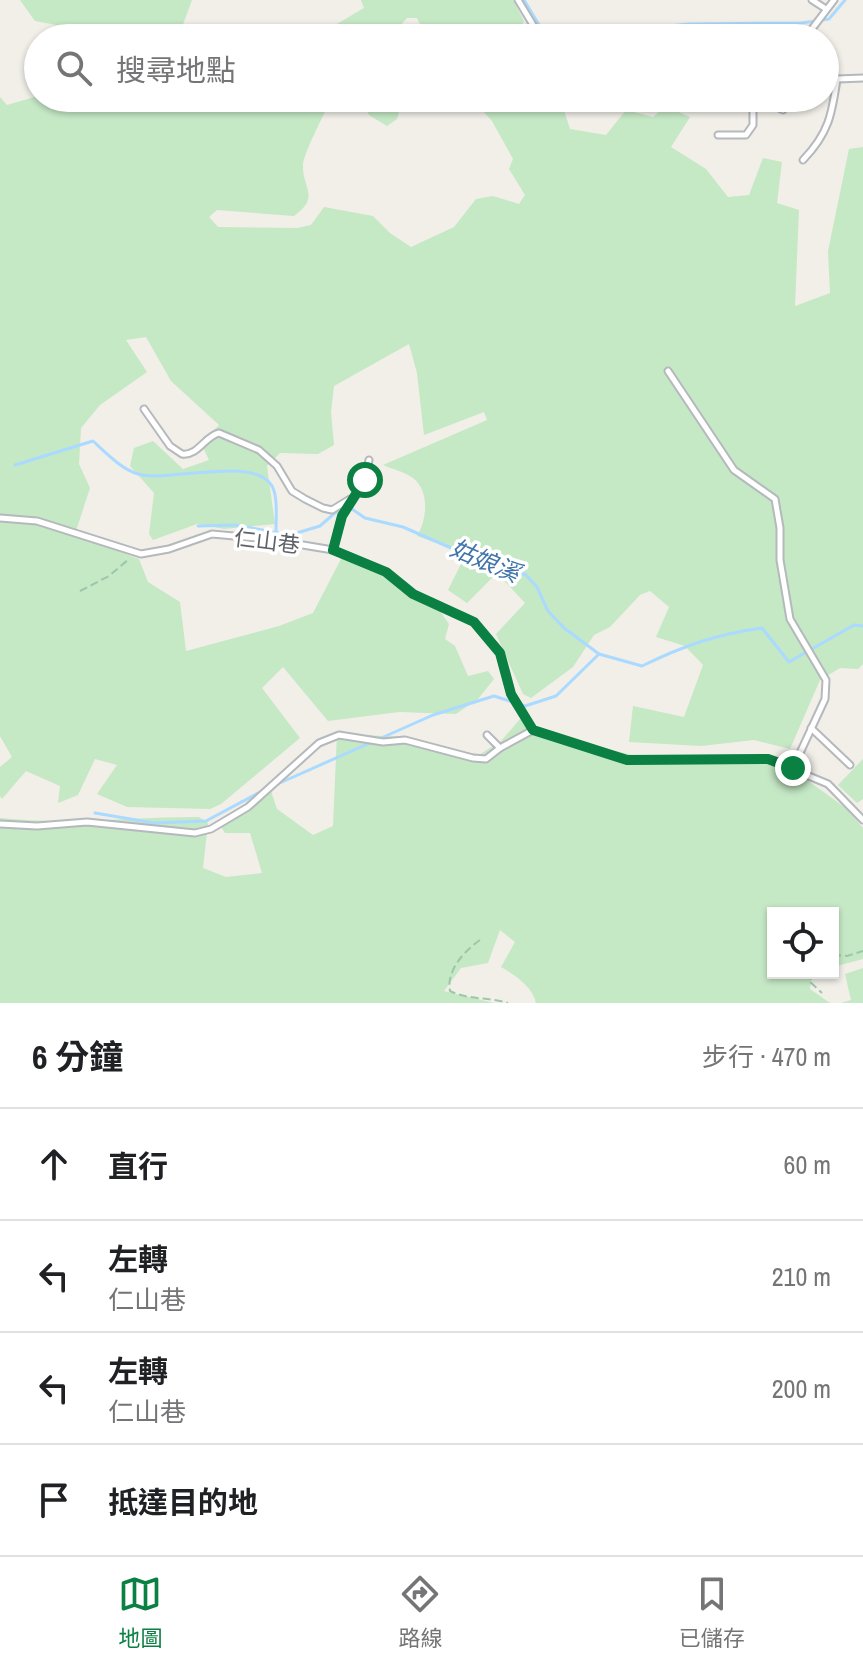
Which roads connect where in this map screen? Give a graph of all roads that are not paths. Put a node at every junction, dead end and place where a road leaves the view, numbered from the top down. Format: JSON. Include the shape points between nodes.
{"nodes":[{"id":1,"x":518,"y":0,"type":"edge"},
{"id":2,"x":812,"y":0,"type":"edge"},
{"id":3,"x":834,"y":0,"type":"edge"},
{"id":4,"x":826,"y":9,"type":"junction"},
{"id":5,"x":534,"y":24,"type":"edge"},
{"id":6,"x":815,"y":24,"type":"edge"},
{"id":7,"x":863,"y":78,"type":"edge"},
{"id":8,"x":839,"y":79,"type":"edge"},
{"id":9,"x":753,"y":112,"type":"edge"},
{"id":10,"x":832,"y":112,"type":"edge"},
{"id":11,"x":718,"y":135,"type":"dead end"},
{"id":12,"x":803,"y":160,"type":"dead end"},
{"id":13,"x":668,"y":371,"type":"dead end"},
{"id":14,"x":144,"y":409,"type":"dead end"},
{"id":15,"x":369,"y":460,"type":"dead end"},
{"id":16,"x":350,"y":499,"type":"junction"},
{"id":17,"x":0,"y":518,"type":"edge"},
{"id":18,"x":333,"y":550,"type":"junction"},
{"id":19,"x":811,"y":728,"type":"junction"},
{"id":20,"x":533,"y":730,"type":"junction"},
{"id":21,"x":487,"y":735,"type":"dead end"},
{"id":22,"x":500,"y":748,"type":"junction"},
{"id":23,"x":850,"y":765,"type":"dead end"},
{"id":24,"x":793,"y":768,"type":"junction"},
{"id":25,"x":863,"y":820,"type":"edge"},
{"id":26,"x":0,"y":824,"type":"edge"}],
"edges":[{"from":1,"to":5,"type":"lane"},
{"from":2,"to":4,"type":"lane"},
{"from":3,"to":4,"type":"lane"},
{"from":4,"to":6,"type":"lane"},
{"from":7,"to":8,"type":"lane"},
{"from":9,"to":11,"type":"lane","via":[[746,135]]},
{"from":10,"to":12,"type":"lane","via":[[820,142]]},
{"from":13,"to":19,"type":"lane","via":[[734,470],[775,499],[790,619],[826,680],[825,699]]},
{"from":14,"to":16,"type":"lane","via":[[170,446],[182,454],[193,453],[219,433],[259,450],[292,491],[305,499],[332,510]]},
{"from":15,"to":16,"type":"lane","via":[[365,480]]},
{"from":16,"to":18,"type":"lane"},
{"from":17,"to":18,"type":"lane","name":"仁山巷","via":[[37,521],[136,553],[169,549],[212,534]]},
{"from":18,"to":20,"type":"lane","name":"仁山巷","via":[[386,572],[413,594],[474,622],[500,653],[511,694]]},
{"from":19,"to":23,"type":"lane"},
{"from":19,"to":24,"type":"lane"},
{"from":20,"to":22,"type":"lane"},
{"from":20,"to":24,"type":"lane","via":[[627,760],[768,759]]},
{"from":21,"to":22,"type":"lane"},
{"from":22,"to":26,"type":"lane","via":[[486,759],[473,758],[405,740],[339,735],[319,743],[248,807],[195,833],[102,823]]},
{"from":24,"to":25,"type":"lane","via":[[828,784]]}]}
